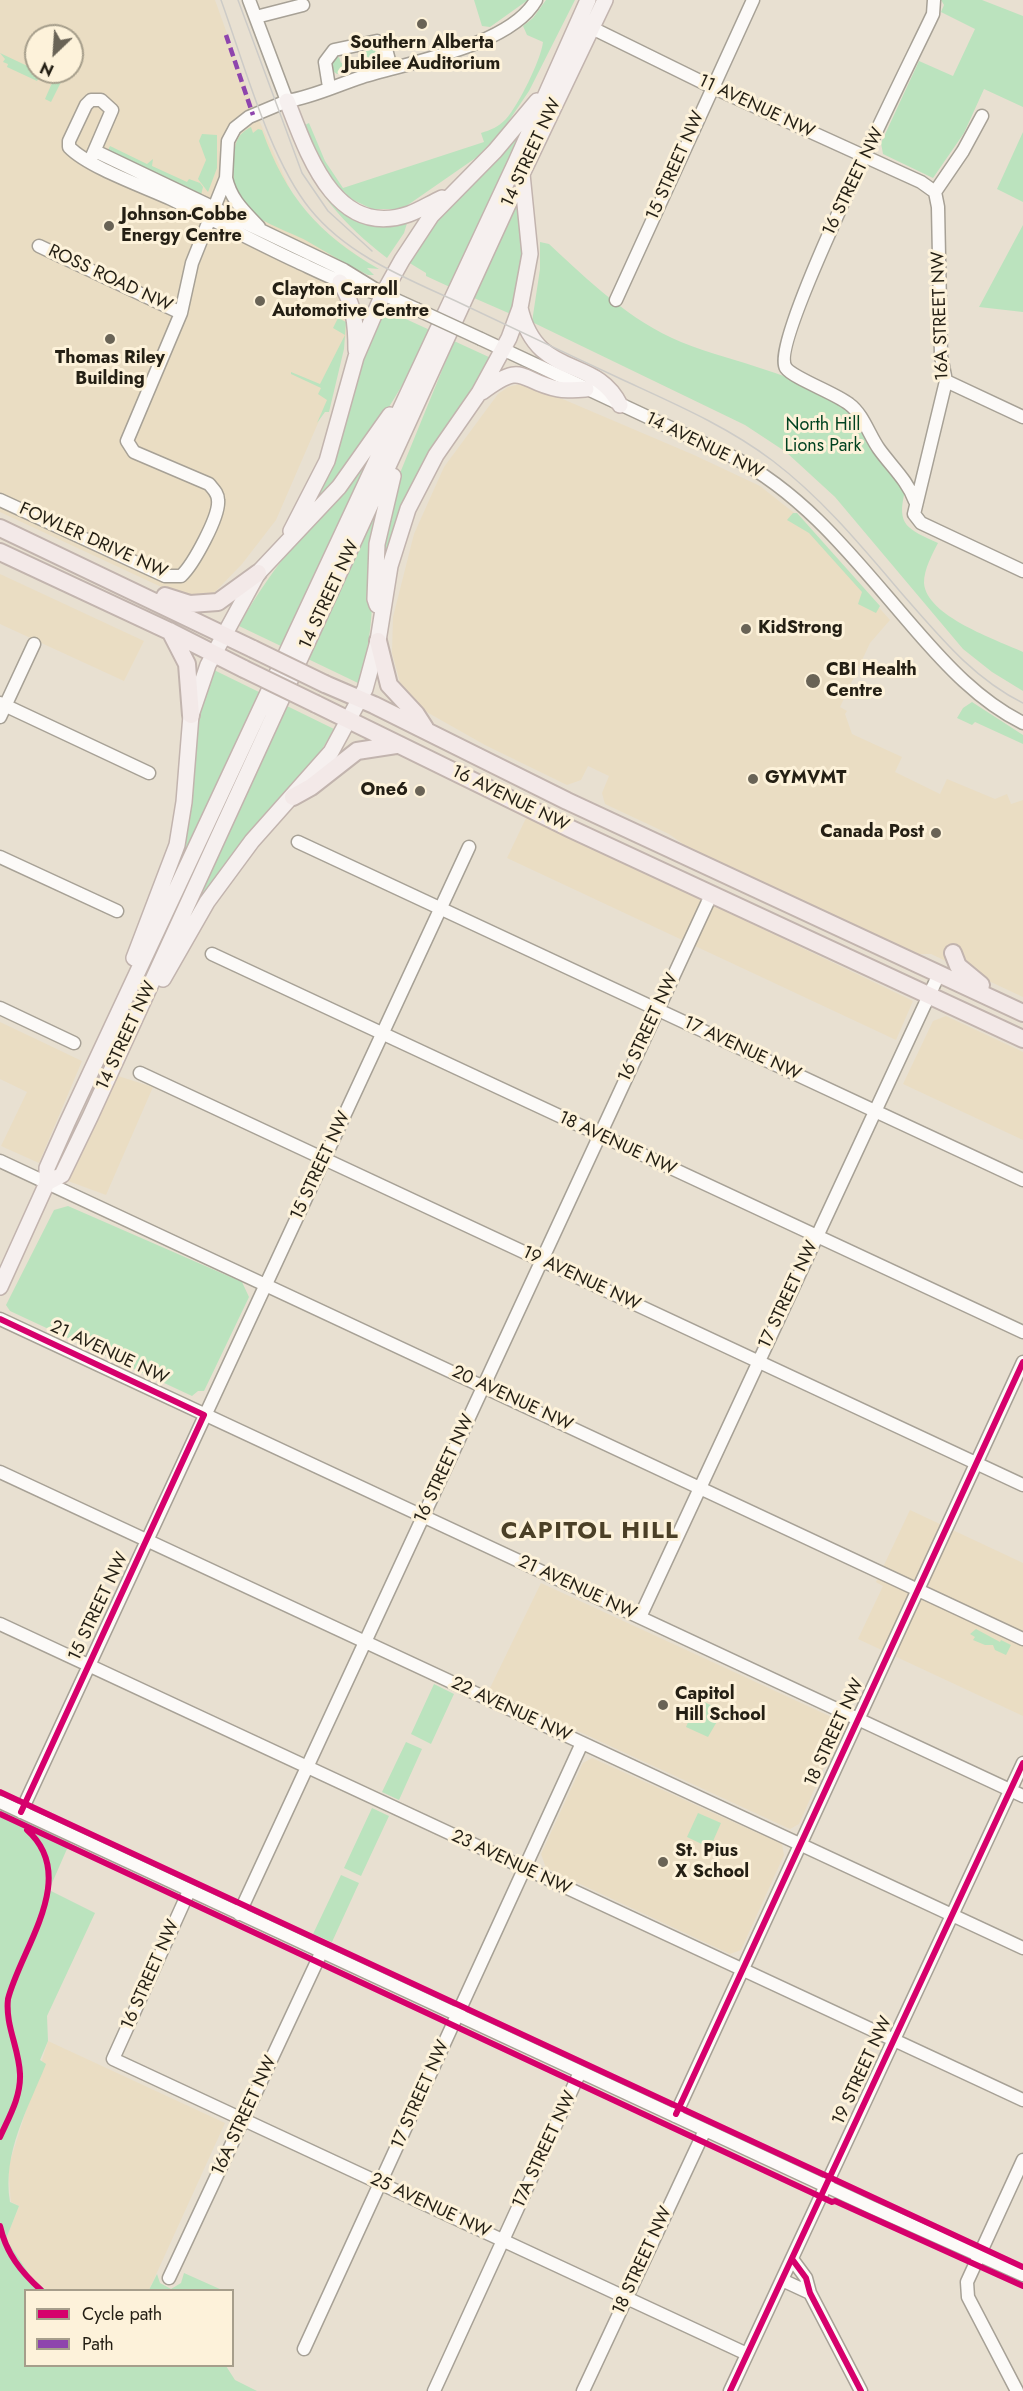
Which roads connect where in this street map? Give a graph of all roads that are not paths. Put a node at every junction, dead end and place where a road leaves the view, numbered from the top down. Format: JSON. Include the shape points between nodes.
{"nodes":[{"id":1,"x":249,"y":0,"type":"edge"},
{"id":2,"x":536,"y":0,"type":"edge"},
{"id":3,"x":588,"y":0,"type":"edge"},
{"id":4,"x":605,"y":0,"type":"edge"},
{"id":5,"x":753,"y":0,"type":"edge"},
{"id":6,"x":934,"y":0,"type":"edge"},
{"id":7,"x":303,"y":5,"type":"dead end"},
{"id":8,"x":256,"y":17,"type":"junction"},
{"id":9,"x":592,"y":28,"type":"junction"},
{"id":10,"x":392,"y":68,"type":"junction"},
{"id":11,"x":329,"y":87,"type":"junction"},
{"id":12,"x":548,"y":87,"type":"junction"},
{"id":13,"x":712,"y":87,"type":"junction"},
{"id":14,"x":287,"y":101,"type":"junction"},
{"id":15,"x":982,"y":116,"type":"dead end"},
{"id":16,"x":93,"y":156,"type":"dead end"},
{"id":17,"x":867,"y":156,"type":"junction"},
{"id":18,"x":522,"y":174,"type":"junction"},
{"id":19,"x":226,"y":178,"type":"junction"},
{"id":20,"x":935,"y":192,"type":"junction"},
{"id":21,"x":450,"y":194,"type":"junction"},
{"id":22,"x":213,"y":215,"type":"junction"},
{"id":23,"x":264,"y":233,"type":"junction"},
{"id":24,"x":39,"y":246,"type":"dead end"},
{"id":25,"x":340,"y":282,"type":"junction"},
{"id":26,"x":383,"y":294,"type":"junction"},
{"id":27,"x":616,"y":300,"type":"dead end"},
{"id":28,"x":520,"y":308,"type":"junction"},
{"id":29,"x":182,"y":313,"type":"junction"},
{"id":30,"x":502,"y":349,"type":"junction"},
{"id":31,"x":356,"y":357,"type":"junction"},
{"id":32,"x":946,"y":381,"type":"junction"},
{"id":33,"x":586,"y":389,"type":"junction"},
{"id":34,"x":479,"y":393,"type":"junction"},
{"id":35,"x":405,"y":400,"type":"junction"},
{"id":36,"x":620,"y":405,"type":"junction"},
{"id":37,"x":1023,"y":417,"type":"edge"},
{"id":38,"x":396,"y":452,"type":"junction"},
{"id":39,"x":0,"y":500,"type":"edge"},
{"id":40,"x":915,"y":501,"type":"junction"},
{"id":41,"x":0,"y":528,"type":"edge"},
{"id":42,"x":284,"y":544,"type":"junction"},
{"id":43,"x":0,"y":552,"type":"edge"},
{"id":44,"x":1023,"y":571,"type":"edge"},
{"id":45,"x":258,"y":573,"type":"junction"},
{"id":46,"x":146,"y":596,"type":"junction"},
{"id":47,"x":381,"y":614,"type":"junction"},
{"id":48,"x":169,"y":630,"type":"junction"},
{"id":49,"x":224,"y":634,"type":"junction"},
{"id":50,"x":378,"y":641,"type":"junction"},
{"id":51,"x":34,"y":644,"type":"dead end"},
{"id":52,"x":214,"y":654,"type":"junction"},
{"id":53,"x":359,"y":699,"type":"junction"},
{"id":54,"x":2,"y":709,"type":"edge"},
{"id":55,"x":191,"y":715,"type":"junction"},
{"id":56,"x":348,"y":721,"type":"junction"},
{"id":57,"x":1023,"y":723,"type":"edge"},
{"id":58,"x":427,"y":731,"type":"junction"},
{"id":59,"x":396,"y":745,"type":"junction"},
{"id":60,"x":149,"y":773,"type":"dead end"},
{"id":61,"x":293,"y":797,"type":"junction"},
{"id":62,"x":298,"y":842,"type":"dead end"},
{"id":63,"x":469,"y":847,"type":"dead end"},
{"id":64,"x":0,"y":857,"type":"edge"},
{"id":65,"x":712,"y":893,"type":"junction"},
{"id":66,"x":440,"y":908,"type":"junction"},
{"id":67,"x":117,"y":911,"type":"dead end"},
{"id":68,"x":953,"y":953,"type":"dead end"},
{"id":69,"x":212,"y":954,"type":"dead end"},
{"id":70,"x":939,"y":974,"type":"junction"},
{"id":71,"x":929,"y":995,"type":"junction"},
{"id":72,"x":1002,"y":1003,"type":"junction"},
{"id":73,"x":0,"y":1008,"type":"edge"},
{"id":74,"x":658,"y":1010,"type":"junction"},
{"id":75,"x":1023,"y":1013,"type":"edge"},
{"id":76,"x":110,"y":1032,"type":"junction"},
{"id":77,"x":382,"y":1033,"type":"junction"},
{"id":78,"x":1023,"y":1039,"type":"edge"},
{"id":79,"x":126,"y":1040,"type":"junction"},
{"id":80,"x":74,"y":1043,"type":"dead end"},
{"id":81,"x":140,"y":1073,"type":"dead end"},
{"id":82,"x":875,"y":1111,"type":"junction"},
{"id":83,"x":599,"y":1136,"type":"junction"},
{"id":84,"x":323,"y":1159,"type":"junction"},
{"id":85,"x":0,"y":1161,"type":"edge"},
{"id":86,"x":1023,"y":1180,"type":"edge"},
{"id":87,"x":47,"y":1183,"type":"junction"},
{"id":88,"x":817,"y":1236,"type":"junction"},
{"id":89,"x":541,"y":1260,"type":"junction"},
{"id":90,"x":266,"y":1285,"type":"junction"},
{"id":91,"x":0,"y":1287,"type":"edge"},
{"id":92,"x":0,"y":1319,"type":"edge"},
{"id":93,"x":1023,"y":1332,"type":"edge"},
{"id":94,"x":759,"y":1362,"type":"junction"},
{"id":95,"x":1023,"y":1362,"type":"edge"},
{"id":96,"x":484,"y":1386,"type":"junction"},
{"id":97,"x":204,"y":1415,"type":"junction"},
{"id":98,"x":977,"y":1463,"type":"junction"},
{"id":99,"x":0,"y":1472,"type":"edge"},
{"id":100,"x":1023,"y":1485,"type":"edge"},
{"id":101,"x":701,"y":1488,"type":"junction"},
{"id":102,"x":423,"y":1517,"type":"junction"},
{"id":103,"x":147,"y":1540,"type":"junction"},
{"id":104,"x":918,"y":1590,"type":"junction"},
{"id":105,"x":640,"y":1617,"type":"junction"},
{"id":106,"x":0,"y":1624,"type":"edge"},
{"id":107,"x":1023,"y":1639,"type":"edge"},
{"id":108,"x":365,"y":1642,"type":"junction"},
{"id":109,"x":89,"y":1666,"type":"junction"},
{"id":110,"x":858,"y":1719,"type":"junction"},
{"id":111,"x":582,"y":1743,"type":"junction"},
{"id":112,"x":1023,"y":1763,"type":"edge"},
{"id":113,"x":307,"y":1768,"type":"junction"},
{"id":114,"x":1010,"y":1790,"type":"junction"},
{"id":115,"x":1023,"y":1796,"type":"edge"},
{"id":116,"x":0,"y":1802,"type":"edge"},
{"id":117,"x":21,"y":1812,"type":"junction"},
{"id":118,"x":800,"y":1845,"type":"junction"},
{"id":119,"x":524,"y":1869,"type":"junction"},
{"id":120,"x":189,"y":1891,"type":"junction"},
{"id":121,"x":239,"y":1914,"type":"junction"},
{"id":122,"x":952,"y":1915,"type":"junction"},
{"id":123,"x":1023,"y":1948,"type":"edge"},
{"id":124,"x":321,"y":1953,"type":"junction"},
{"id":125,"x":742,"y":1970,"type":"junction"},
{"id":126,"x":457,"y":2015,"type":"junction"},
{"id":127,"x":894,"y":2041,"type":"junction"},
{"id":128,"x":113,"y":2059,"type":"joint"},
{"id":129,"x":580,"y":2072,"type":"junction"},
{"id":130,"x":1023,"y":2100,"type":"edge"},
{"id":131,"x":675,"y":2116,"type":"junction"},
{"id":132,"x":244,"y":2120,"type":"junction"},
{"id":133,"x":705,"y":2130,"type":"junction"},
{"id":134,"x":1023,"y":2160,"type":"edge"},
{"id":135,"x":381,"y":2184,"type":"junction"},
{"id":136,"x":826,"y":2187,"type":"junction"},
{"id":137,"x":503,"y":2240,"type":"junction"},
{"id":138,"x":979,"y":2255,"type":"junction"},
{"id":139,"x":792,"y":2259,"type":"junction"},
{"id":140,"x":1023,"y":2275,"type":"edge"},
{"id":141,"x":169,"y":2278,"type":"dead end"},
{"id":142,"x":782,"y":2280,"type":"junction"},
{"id":143,"x":810,"y":2293,"type":"junction"},
{"id":144,"x":626,"y":2298,"type":"junction"},
{"id":145,"x":304,"y":2349,"type":"dead end"},
{"id":146,"x":747,"y":2354,"type":"junction"},
{"id":147,"x":434,"y":2391,"type":"edge"},
{"id":148,"x":583,"y":2391,"type":"edge"},
{"id":149,"x":730,"y":2391,"type":"edge"},
{"id":150,"x":861,"y":2391,"type":"edge"},
{"id":151,"x":1017,"y":2391,"type":"edge"}],
"edges":[{"from":1,"to":8,"type":"street"},
{"from":2,"to":10,"type":"street","via":[[521,20],[478,43]]},
{"from":3,"to":12,"type":"main road","name":"14 STREET NW"},
{"from":4,"to":9,"type":"main road","name":"14 STREET NW"},
{"from":5,"to":13,"type":"street","name":"15 STREET NW"},
{"from":6,"to":17,"type":"street","name":"16 STREET NW","via":[[933,14]]},
{"from":7,"to":8,"type":"street"},
{"from":8,"to":14,"type":"street"},
{"from":9,"to":13,"type":"street","name":"11 AVENUE NW"},
{"from":9,"to":18,"type":"main road","name":"14 STREET NW"},
{"from":10,"to":11,"type":"street"},
{"from":10,"to":11,"type":"street","via":[[386,49],[377,40],[334,50],[324,62]]},
{"from":11,"to":14,"type":"street","via":[[303,99]]},
{"from":12,"to":21,"type":"main road","via":[[495,151]]},
{"from":12,"to":35,"type":"main road","name":"14 STREET NW"},
{"from":13,"to":17,"type":"street","name":"11 AVENUE NW"},
{"from":13,"to":27,"type":"street","name":"15 STREET NW"},
{"from":14,"to":19,"type":"street","via":[[235,128],[228,141]]},
{"from":14,"to":21,"type":"main road","via":[[314,168],[336,198],[355,211],[392,218]]},
{"from":15,"to":20,"type":"street"},
{"from":16,"to":22,"type":"street"},
{"from":17,"to":20,"type":"street","name":"11 AVENUE NW"},
{"from":17,"to":40,"type":"street","name":"16 STREET NW","via":[[804,291],[783,358],[786,368],[850,405],[910,488]]},
{"from":18,"to":28,"type":"main road","via":[[530,254]]},
{"from":18,"to":38,"type":"main road","name":"14 STREET NW"},
{"from":19,"to":22,"type":"street","name":"FOWLER DRIVE NW"},
{"from":19,"to":23,"type":"street","via":[[237,205]]},
{"from":20,"to":32,"type":"street","name":"16A STREET NW","via":[[941,356]]},
{"from":21,"to":26,"type":"main road","via":[[418,233]]},
{"from":22,"to":23,"type":"street","name":"14 AVENUE NW"},
{"from":22,"to":25,"type":"street","name":"14 AVENUE NW"},
{"from":22,"to":29,"type":"street","name":"FOWLER DRIVE NW","via":[[192,263]]},
{"from":23,"to":26,"type":"street","name":"14 AVENUE NW","via":[[344,270]]},
{"from":24,"to":29,"type":"street","name":"ROSS ROAD NW"},
{"from":25,"to":26,"type":"street","name":"14 AVENUE NW"},
{"from":25,"to":31,"type":"main road","via":[[356,324]]},
{"from":26,"to":30,"type":"street","name":"14 AVENUE NW","bridge":true},
{"from":26,"to":31,"type":"main road"},
{"from":28,"to":30,"type":"main road"},
{"from":28,"to":36,"type":"main road","via":[[535,345],[604,382]]},
{"from":29,"to":39,"type":"street","name":"FOWLER DRIVE NW","via":[[127,441],[134,452],[198,479],[216,491],[218,508],[187,571],[181,576],[165,576]]},
{"from":30,"to":33,"type":"street","name":"14 AVENUE NW"},
{"from":30,"to":34,"type":"main road"},
{"from":31,"to":42,"type":"main road","via":[[327,460]]},
{"from":32,"to":37,"type":"street"},
{"from":32,"to":40,"type":"street","name":"16A STREET NW"},
{"from":33,"to":34,"type":"main road","via":[[559,390],[520,374],[502,377]]},
{"from":33,"to":36,"type":"street","name":"14 AVENUE NW"},
{"from":34,"to":47,"type":"main road","via":[[436,455],[408,509],[390,566]]},
{"from":35,"to":42,"type":"main road","via":[[339,487]]},
{"from":35,"to":76,"type":"main road","name":"14 STREET NW"},
{"from":36,"to":57,"type":"street","name":"14 AVENUE NW","via":[[733,457],[779,486],[832,533],[955,674],[991,704]]},
{"from":38,"to":47,"type":"main road","via":[[396,467],[377,544],[375,599]]},
{"from":38,"to":79,"type":"main road","name":"14 STREET NW"},
{"from":40,"to":44,"type":"street","name":"16A STREET NW","via":[[914,514],[921,523]]},
{"from":41,"to":46,"type":"highway","name":"16 AVENUE NW"},
{"from":42,"to":45,"type":"main road"},
{"from":43,"to":48,"type":"highway","name":"16 AVENUE NW"},
{"from":45,"to":46,"type":"highway","via":[[218,602],[190,604],[169,597]]},
{"from":45,"to":49,"type":"main road"},
{"from":46,"to":49,"type":"highway","name":"16 AVENUE NW"},
{"from":47,"to":50,"type":"main road"},
{"from":48,"to":52,"type":"highway","name":"16 AVENUE NW"},
{"from":48,"to":55,"type":"highway","via":[[187,664]]},
{"from":49,"to":52,"type":"main road"},
{"from":49,"to":53,"type":"highway","name":"16 AVENUE NW","bridge":true},
{"from":50,"to":53,"type":"main road"},
{"from":50,"to":58,"type":"highway","via":[[389,685]]},
{"from":51,"to":54,"type":"street"},
{"from":52,"to":55,"type":"main road"},
{"from":52,"to":56,"type":"highway","name":"16 AVENUE NW","bridge":true},
{"from":53,"to":56,"type":"main road"},
{"from":53,"to":58,"type":"highway","name":"16 AVENUE NW"},
{"from":54,"to":60,"type":"street"},
{"from":55,"to":76,"type":"main road","via":[[184,802],[175,853]]},
{"from":56,"to":59,"type":"highway","name":"16 AVENUE NW"},
{"from":56,"to":61,"type":"main road","via":[[331,752]]},
{"from":58,"to":70,"type":"highway","name":"16 AVENUE NW"},
{"from":59,"to":61,"type":"highway","via":[[357,751]]},
{"from":59,"to":65,"type":"highway","name":"16 AVENUE NW"},
{"from":61,"to":79,"type":"main road","via":[[252,841],[207,902]]},
{"from":62,"to":66,"type":"street","name":"17 AVENUE NW"},
{"from":63,"to":66,"type":"street","name":"15 STREET NW"},
{"from":64,"to":67,"type":"street"},
{"from":65,"to":71,"type":"highway","name":"16 AVENUE NW"},
{"from":65,"to":74,"type":"street","name":"16 STREET NW"},
{"from":66,"to":74,"type":"street","name":"17 AVENUE NW"},
{"from":66,"to":77,"type":"street","name":"15 STREET NW"},
{"from":68,"to":72,"type":"highway","via":[[958,966]]},
{"from":69,"to":77,"type":"street","name":"18 AVENUE NW"},
{"from":70,"to":71,"type":"street","name":"17 STREET NW"},
{"from":70,"to":72,"type":"highway","name":"16 AVENUE NW"},
{"from":71,"to":78,"type":"highway","name":"16 AVENUE NW"},
{"from":71,"to":82,"type":"street","name":"17 STREET NW"},
{"from":72,"to":75,"type":"highway","name":"16 AVENUE NW"},
{"from":73,"to":80,"type":"street"},
{"from":74,"to":82,"type":"street","name":"17 AVENUE NW"},
{"from":74,"to":83,"type":"street","name":"16 STREET NW"},
{"from":76,"to":87,"type":"main road","name":"14 STREET NW","via":[[47,1168]]},
{"from":77,"to":83,"type":"street","name":"18 AVENUE NW"},
{"from":77,"to":84,"type":"street","name":"15 STREET NW"},
{"from":79,"to":87,"type":"main road","name":"14 STREET NW","via":[[62,1175]]},
{"from":81,"to":84,"type":"street","name":"19 AVENUE NW"},
{"from":82,"to":86,"type":"street","name":"17 AVENUE NW"},
{"from":82,"to":88,"type":"street","name":"17 STREET NW"},
{"from":83,"to":88,"type":"street","name":"18 AVENUE NW"},
{"from":83,"to":89,"type":"street","name":"16 STREET NW"},
{"from":84,"to":89,"type":"street","name":"19 AVENUE NW"},
{"from":84,"to":90,"type":"street","name":"15 STREET NW"},
{"from":85,"to":87,"type":"street","name":"20 AVENUE NW"},
{"from":87,"to":90,"type":"street","name":"20 AVENUE NW"},
{"from":87,"to":91,"type":"main road","name":"14 STREET NW"},
{"from":88,"to":93,"type":"street","name":"18 AVENUE NW"},
{"from":88,"to":94,"type":"street","name":"17 STREET NW"},
{"from":89,"to":94,"type":"street","name":"19 AVENUE NW"},
{"from":89,"to":96,"type":"street","name":"16 STREET NW"},
{"from":90,"to":96,"type":"street","name":"20 AVENUE NW"},
{"from":90,"to":97,"type":"street","name":"15 STREET NW"},
{"from":92,"to":97,"type":"street","name":"21 AVENUE NW"},
{"from":94,"to":98,"type":"street","name":"19 AVENUE NW"},
{"from":94,"to":101,"type":"street","name":"17 STREET NW"},
{"from":95,"to":98,"type":"street","name":"18 STREET NW"},
{"from":96,"to":101,"type":"street","name":"20 AVENUE NW"},
{"from":96,"to":102,"type":"street","name":"16 STREET NW"},
{"from":97,"to":102,"type":"street","name":"21 AVENUE NW"},
{"from":97,"to":103,"type":"street","name":"15 STREET NW"},
{"from":98,"to":100,"type":"street","name":"19 AVENUE NW"},
{"from":98,"to":104,"type":"street","name":"18 STREET NW"},
{"from":99,"to":103,"type":"street","name":"22 AVENUE NW"},
{"from":101,"to":104,"type":"street","name":"20 AVENUE NW"},
{"from":101,"to":105,"type":"street","name":"17 STREET NW"},
{"from":102,"to":105,"type":"street","name":"21 AVENUE NW"},
{"from":102,"to":108,"type":"street","name":"16 STREET NW"},
{"from":103,"to":108,"type":"street","name":"22 AVENUE NW"},
{"from":103,"to":109,"type":"street","name":"15 STREET NW"},
{"from":104,"to":107,"type":"street","name":"20 AVENUE NW"},
{"from":104,"to":110,"type":"street","name":"18 STREET NW"},
{"from":105,"to":110,"type":"street","name":"21 AVENUE NW"},
{"from":106,"to":109,"type":"street","name":"23 AVENUE NW"},
{"from":108,"to":111,"type":"street","name":"22 AVENUE NW"},
{"from":108,"to":113,"type":"street","name":"16 STREET NW"},
{"from":109,"to":113,"type":"street","name":"23 AVENUE NW"},
{"from":109,"to":117,"type":"street","name":"15 STREET NW"},
{"from":110,"to":114,"type":"street","name":"21 AVENUE NW"},
{"from":110,"to":118,"type":"street","name":"18 STREET NW"},
{"from":111,"to":118,"type":"street","name":"22 AVENUE NW"},
{"from":111,"to":119,"type":"street","name":"17 STREET NW"},
{"from":112,"to":114,"type":"street","name":"19 STREET NW"},
{"from":113,"to":119,"type":"street","name":"23 AVENUE NW"},
{"from":113,"to":121,"type":"street","name":"16 STREET NW"},
{"from":114,"to":115,"type":"street","name":"21 AVENUE NW"},
{"from":114,"to":122,"type":"street","name":"19 STREET NW"},
{"from":116,"to":117,"type":"street"},
{"from":117,"to":120,"type":"street"},
{"from":118,"to":122,"type":"street","name":"22 AVENUE NW"},
{"from":118,"to":125,"type":"street","name":"18 STREET NW"},
{"from":119,"to":125,"type":"street","name":"23 AVENUE NW"},
{"from":119,"to":126,"type":"street","name":"17 STREET NW"},
{"from":120,"to":121,"type":"street"},
{"from":120,"to":128,"type":"street","name":"16 STREET NW"},
{"from":121,"to":124,"type":"street"},
{"from":122,"to":123,"type":"street","name":"22 AVENUE NW"},
{"from":122,"to":127,"type":"street","name":"19 STREET NW"},
{"from":124,"to":126,"type":"street"},
{"from":124,"to":132,"type":"street","name":"16A STREET NW"},
{"from":125,"to":127,"type":"street","name":"23 AVENUE NW"},
{"from":125,"to":131,"type":"street","name":"18 STREET NW"},
{"from":126,"to":129,"type":"street"},
{"from":126,"to":135,"type":"street","name":"17 STREET NW"},
{"from":127,"to":130,"type":"street","name":"23 AVENUE NW"},
{"from":127,"to":136,"type":"street","name":"19 STREET NW"},
{"from":128,"to":132,"type":"street","name":"25 AVENUE NW"},
{"from":129,"to":131,"type":"street"},
{"from":129,"to":137,"type":"street","name":"17A STREET NW"},
{"from":131,"to":133,"type":"street"},
{"from":132,"to":135,"type":"street","name":"25 AVENUE NW"},
{"from":132,"to":141,"type":"street","name":"16A STREET NW"},
{"from":133,"to":136,"type":"street"},
{"from":133,"to":144,"type":"street","name":"18 STREET NW"},
{"from":134,"to":138,"type":"street"},
{"from":135,"to":137,"type":"street","name":"25 AVENUE NW"},
{"from":135,"to":145,"type":"street","name":"17 STREET NW"},
{"from":136,"to":138,"type":"street"},
{"from":136,"to":139,"type":"street","name":"19 STREET NW"},
{"from":137,"to":144,"type":"street","name":"25 AVENUE NW"},
{"from":137,"to":147,"type":"street","name":"17A STREET NW"},
{"from":138,"to":140,"type":"street"},
{"from":138,"to":151,"type":"street","via":[[967,2282],[969,2297]]},
{"from":139,"to":142,"type":"street","name":"19 STREET NW"},
{"from":139,"to":143,"type":"street","via":[[806,2278]]},
{"from":142,"to":143,"type":"street"},
{"from":142,"to":146,"type":"street","name":"19 STREET NW"},
{"from":143,"to":150,"type":"street"},
{"from":144,"to":146,"type":"street","name":"25 AVENUE NW"},
{"from":144,"to":148,"type":"street","name":"18 STREET NW"},
{"from":146,"to":149,"type":"street","name":"19 STREET NW"}]}
